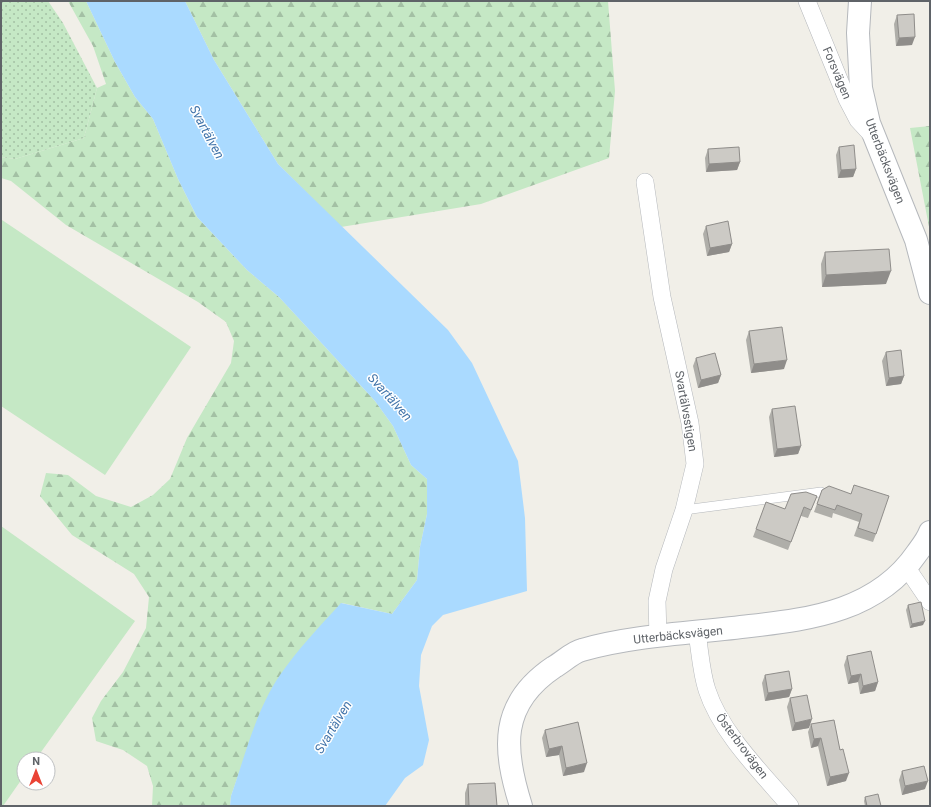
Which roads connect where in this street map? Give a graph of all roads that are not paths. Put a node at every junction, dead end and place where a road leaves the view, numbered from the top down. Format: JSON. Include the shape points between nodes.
{"nodes":[{"id":1,"x":807,"y":1,"type":"edge"},
{"id":2,"x":860,"y":1,"type":"edge"},
{"id":3,"x":876,"y":139,"type":"junction"},
{"id":4,"x":645,"y":182,"type":"dead end"},
{"id":5,"x":930,"y":293,"type":"edge"},
{"id":6,"x":821,"y":492,"type":"edge"},
{"id":7,"x":684,"y":510,"type":"junction"},
{"id":8,"x":930,"y":532,"type":"edge"},
{"id":9,"x":907,"y":568,"type":"junction"},
{"id":10,"x":930,"y":602,"type":"edge"},
{"id":11,"x":697,"y":633,"type":"junction"},
{"id":12,"x":658,"y":637,"type":"junction"},
{"id":13,"x":521,"y":806,"type":"edge"},
{"id":14,"x":790,"y":806,"type":"edge"}],
"edges":[{"from":1,"to":3,"type":"street","name":"Forsvägen","via":[[858,120]]},
{"from":2,"to":3,"type":"street","name":"Utterbäcksvägen","via":[[858,33],[861,88]]},
{"from":3,"to":5,"type":"street","name":"Utterbäcksvägen","via":[[916,240]]},
{"from":4,"to":7,"type":"street","name":"Svartälvsstigen","via":[[662,296],[690,423],[695,464]]},
{"from":6,"to":7,"type":"lane"},
{"from":7,"to":12,"type":"street","name":"Svartälvsstigen","via":[[664,569],[657,601]]},
{"from":8,"to":9,"type":"street","name":"Utterbäcksvägen"},
{"from":9,"to":10,"type":"street"},
{"from":9,"to":11,"type":"street","name":"Utterbäcksvägen","via":[[859,602],[832,613],[803,620]]},
{"from":11,"to":12,"type":"street","name":"Utterbäcksvägen"},
{"from":11,"to":14,"type":"street","name":"Österbrovägen","via":[[706,688],[717,715]]},
{"from":12,"to":13,"type":"street","name":"Utterbäcksvägen","via":[[627,640],[580,650],[540,677],[512,718],[509,753],[514,785]]}]}
